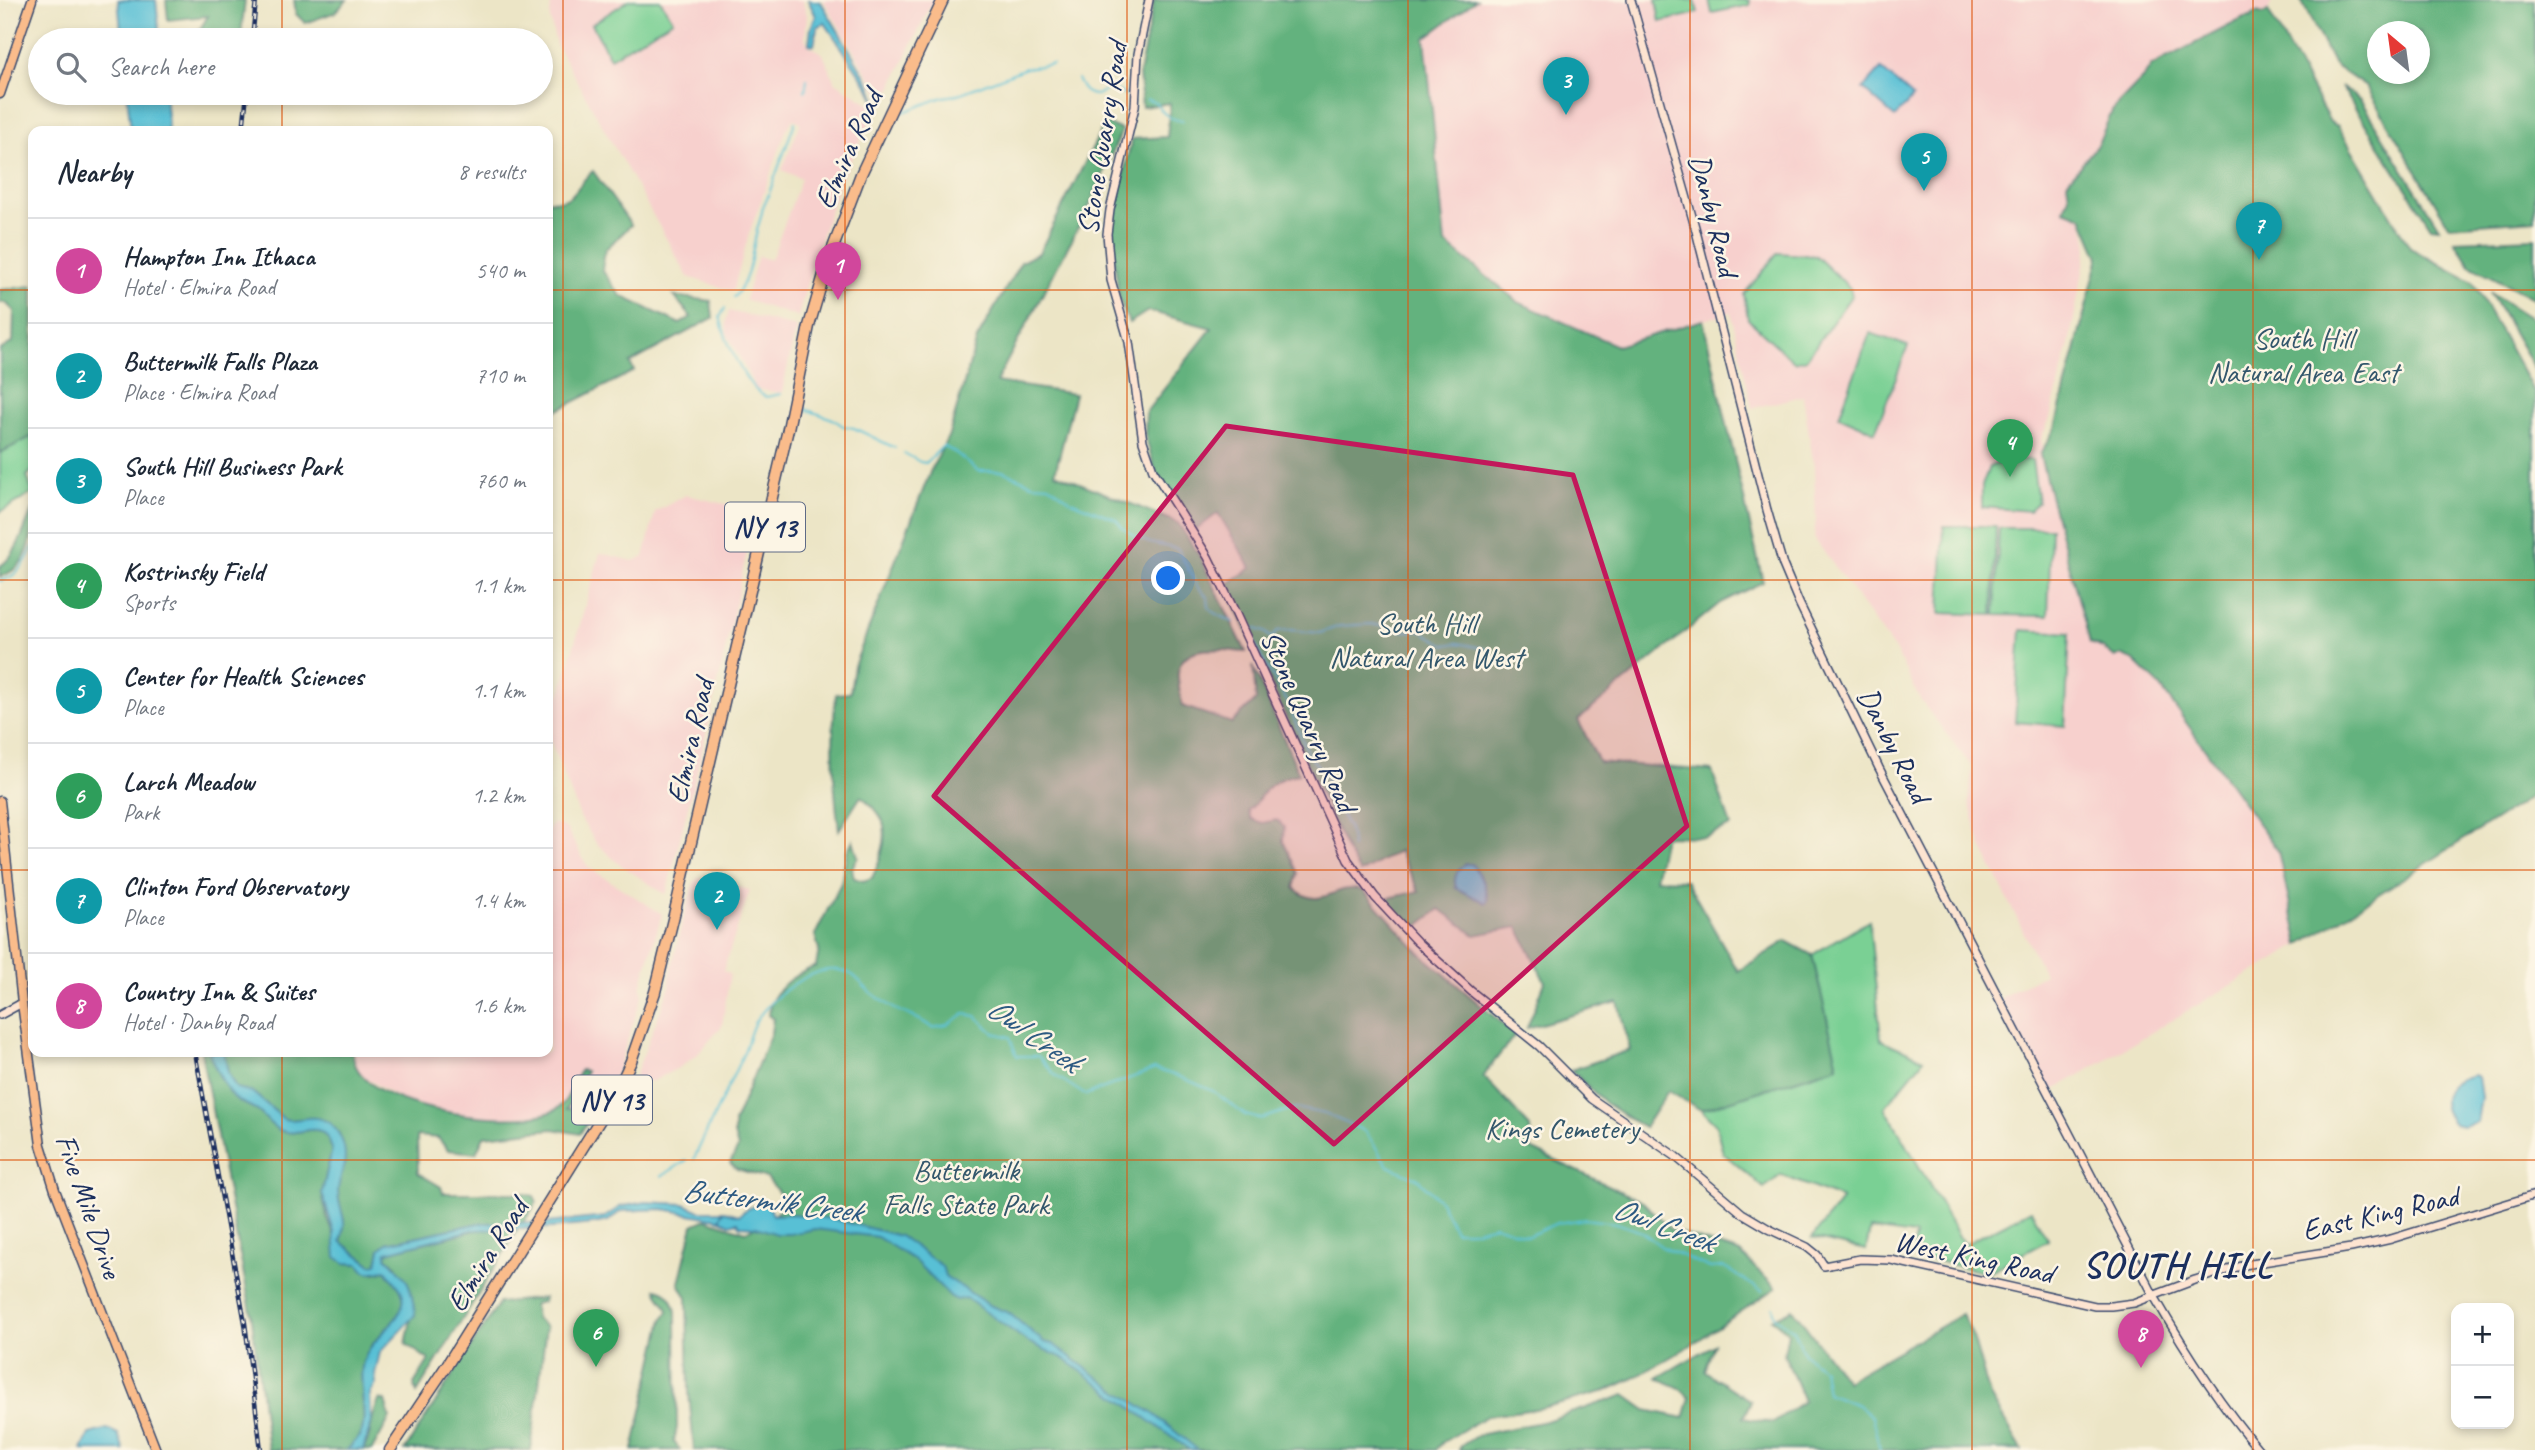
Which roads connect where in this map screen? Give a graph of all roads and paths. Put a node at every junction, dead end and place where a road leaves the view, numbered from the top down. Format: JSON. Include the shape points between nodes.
{"nodes":[{"id":1,"x":32,"y":0,"type":"edge"},
{"id":2,"x":943,"y":0,"type":"edge"},
{"id":3,"x":1149,"y":0,"type":"edge"},
{"id":4,"x":1631,"y":0,"type":"edge"},
{"id":5,"x":0,"y":94,"type":"edge"},
{"id":6,"x":0,"y":801,"type":"edge"},
{"id":7,"x":22,"y":1003,"type":"junction"},
{"id":8,"x":0,"y":1015,"type":"edge"},
{"id":9,"x":28,"y":1048,"type":"edge"},
{"id":10,"x":29,"y":1057,"type":"edge"},
{"id":11,"x":2535,"y":1195,"type":"edge"},
{"id":12,"x":1824,"y":1266,"type":"joint"},
{"id":13,"x":2154,"y":1296,"type":"junction"},
{"id":14,"x":156,"y":1450,"type":"edge"},
{"id":15,"x":390,"y":1450,"type":"edge"},
{"id":16,"x":2259,"y":1450,"type":"edge"}],
"edges":[{"from":1,"to":5,"type":"main road"},
{"from":2,"to":15,"type":"highway","name":"Elmira Road","number":"NY 13","via":[[858,181],[826,268],[655,992],[631,1061],[616,1094],[527,1238]]},
{"from":3,"to":12,"type":"street","name":"Stone Quarry Road","via":[[1138,54],[1135,107],[1107,234],[1111,280],[1133,362],[1143,441],[1156,476],[1208,557],[1235,612],[1348,860],[1417,942],[1539,1046],[1592,1099],[1675,1156],[1742,1213],[1807,1247]]},
{"from":4,"to":13,"type":"street","name":"Danby Road","via":[[1787,574],[1879,768]]},
{"from":6,"to":7,"type":"main road","name":"Five Mile Drive"},
{"from":7,"to":8,"type":"street"},
{"from":7,"to":9,"type":"main road","name":"Five Mile Drive"},
{"from":10,"to":14,"type":"main road","name":"Five Mile Drive","via":[[46,1165]]},
{"from":11,"to":13,"type":"street","name":"East King Road","via":[[2391,1239],[2245,1265]]},
{"from":12,"to":13,"type":"street","name":"West King Road","via":[[1860,1259],[1891,1260],[2095,1306],[2128,1305]]},
{"from":13,"to":16,"type":"street","name":"Danby Road","via":[[2226,1411]]}]}
